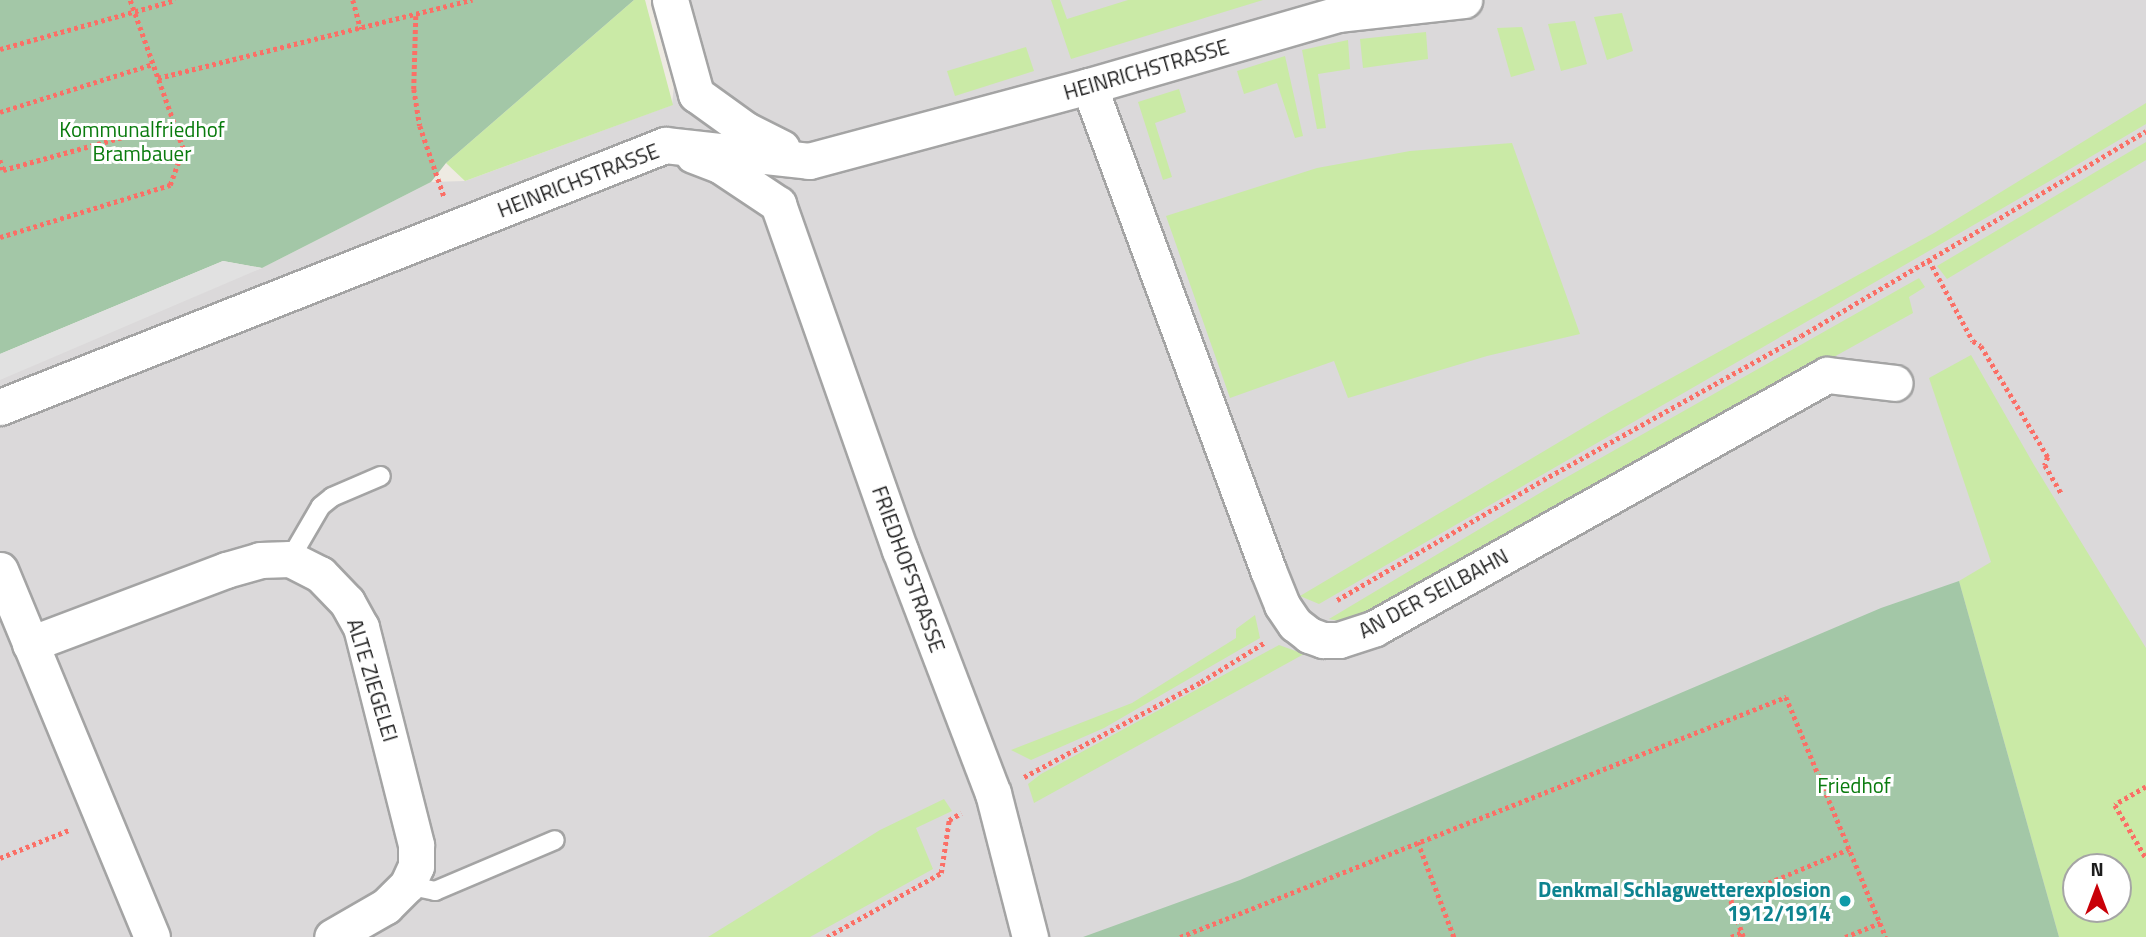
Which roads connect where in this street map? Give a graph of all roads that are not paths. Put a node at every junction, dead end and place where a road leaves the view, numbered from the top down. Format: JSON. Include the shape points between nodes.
{"nodes":[{"id":1,"x":670,"y":0,"type":"edge"},
{"id":2,"x":1464,"y":0,"type":"edge"},
{"id":3,"x":1089,"y":86,"type":"junction"},
{"id":4,"x":696,"y":94,"type":"junction"},
{"id":5,"x":665,"y":145,"type":"junction"},
{"id":6,"x":809,"y":161,"type":"junction"},
{"id":7,"x":778,"y":204,"type":"junction"},
{"id":8,"x":1895,"y":383,"type":"dead end"},
{"id":9,"x":0,"y":407,"type":"edge"},
{"id":10,"x":381,"y":477,"type":"dead end"},
{"id":11,"x":290,"y":559,"type":"junction"},
{"id":12,"x":0,"y":569,"type":"edge"},
{"id":13,"x":30,"y":644,"type":"junction"},
{"id":14,"x":555,"y":840,"type":"dead end"},
{"id":15,"x":407,"y":885,"type":"junction"},
{"id":16,"x":152,"y":937,"type":"edge"},
{"id":17,"x":332,"y":937,"type":"edge"},
{"id":18,"x":1030,"y":937,"type":"edge"}],
"edges":[{"from":1,"to":4,"type":"street"},
{"from":2,"to":3,"type":"street","name":"HEINRICHSTRASSE","via":[[1339,14]]},
{"from":3,"to":6,"type":"street","name":"HEINRICHSTRASSE"},
{"from":3,"to":8,"type":"street","name":"AN DER SEILBAHN","via":[[1282,606],[1309,635],[1323,640],[1357,636],[1827,375]]},
{"from":4,"to":5,"type":"street"},
{"from":4,"to":6,"type":"street","via":[[746,130]]},
{"from":5,"to":6,"type":"street","name":"HEINRICHSTRASSE"},
{"from":5,"to":7,"type":"street","via":[[721,166]]},
{"from":5,"to":9,"type":"street","name":"HEINRICHSTRASSE"},
{"from":6,"to":7,"type":"street"},
{"from":7,"to":18,"type":"street","name":"FRIEDHOFSTRASSE","via":[[900,550],[993,793]]},
{"from":10,"to":11,"type":"lane","via":[[321,506]]},
{"from":11,"to":13,"type":"street","via":[[260,560],[226,569]]},
{"from":11,"to":15,"type":"street","name":"ALTE ZIEGELEI","via":[[320,575],[347,602],[361,626],[416,845],[416,866]]},
{"from":12,"to":13,"type":"street"},
{"from":13,"to":16,"type":"street"},
{"from":14,"to":15,"type":"lane","via":[[435,891]]},
{"from":15,"to":17,"type":"street","via":[[386,906]]}]}
